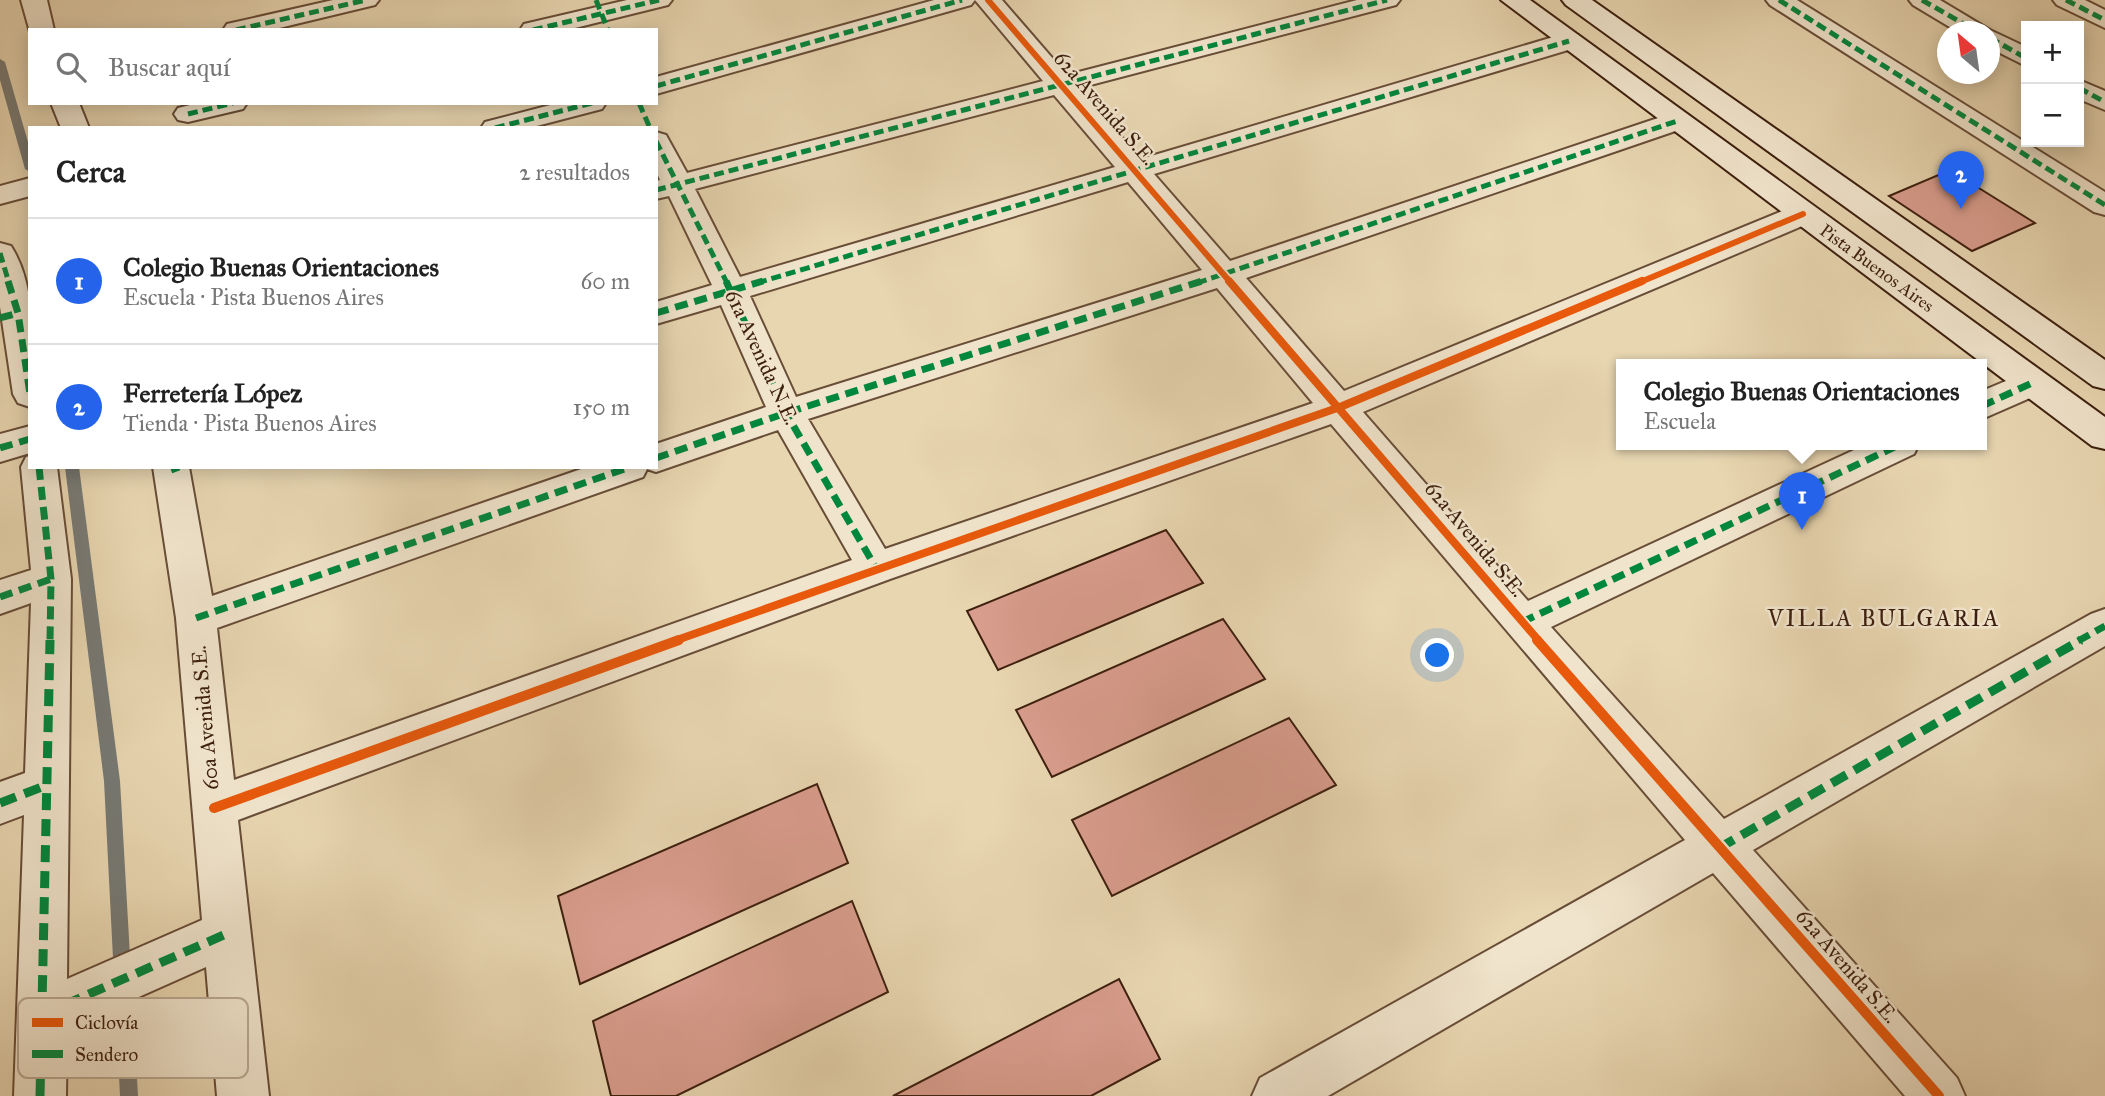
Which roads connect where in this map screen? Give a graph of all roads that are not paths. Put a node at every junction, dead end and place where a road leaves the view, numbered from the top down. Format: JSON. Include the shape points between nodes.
{"nodes":[{"id":1,"x":34,"y":0,"type":"edge"},
{"id":2,"x":366,"y":0,"type":"edge"},
{"id":3,"x":659,"y":0,"type":"edge"},
{"id":4,"x":962,"y":0,"type":"edge"},
{"id":5,"x":988,"y":0,"type":"edge"},
{"id":6,"x":1387,"y":0,"type":"edge"},
{"id":7,"x":1514,"y":0,"type":"edge"},
{"id":8,"x":1577,"y":0,"type":"edge"},
{"id":9,"x":1779,"y":0,"type":"edge"},
{"id":10,"x":1922,"y":0,"type":"edge"},
{"id":11,"x":2066,"y":0,"type":"edge"},
{"id":12,"x":602,"y":14,"type":"edge"},
{"id":13,"x":2105,"y":20,"type":"edge"},
{"id":14,"x":1959,"y":21,"type":"edge"},
{"id":15,"x":41,"y":28,"type":"edge"},
{"id":16,"x":245,"y":28,"type":"edge"},
{"id":17,"x":542,"y":28,"type":"edge"},
{"id":18,"x":1569,"y":41,"type":"junction"},
{"id":19,"x":2000,"y":44,"type":"edge"},
{"id":20,"x":2021,"y":55,"type":"edge"},
{"id":21,"x":658,"y":85,"type":"edge"},
{"id":22,"x":1063,"y":86,"type":"junction"},
{"id":23,"x":2084,"y":91,"type":"edge"},
{"id":24,"x":2105,"y":102,"type":"edge"},
{"id":25,"x":66,"y":105,"type":"edge"},
{"id":26,"x":225,"y":105,"type":"edge"},
{"id":27,"x":584,"y":105,"type":"edge"},
{"id":28,"x":640,"y":105,"type":"edge"},
{"id":29,"x":188,"y":114,"type":"dead end"},
{"id":30,"x":1677,"y":121,"type":"junction"},
{"id":31,"x":74,"y":126,"type":"edge"},
{"id":32,"x":503,"y":126,"type":"edge"},
{"id":33,"x":649,"y":126,"type":"edge"},
{"id":34,"x":658,"y":150,"type":"edge"},
{"id":35,"x":1137,"y":172,"type":"junction"},
{"id":36,"x":666,"y":187,"type":"edge"},
{"id":37,"x":2105,"y":205,"type":"edge"},
{"id":38,"x":1803,"y":214,"type":"junction"},
{"id":39,"x":0,"y":253,"type":"edge"},
{"id":40,"x":1225,"y":274,"type":"junction"},
{"id":41,"x":730,"y":289,"type":"junction"},
{"id":42,"x":658,"y":312,"type":"edge"},
{"id":43,"x":9,"y":315,"type":"edge"},
{"id":44,"x":2105,"y":377,"type":"edge"},
{"id":45,"x":2032,"y":383,"type":"junction"},
{"id":46,"x":28,"y":386,"type":"edge"},
{"id":47,"x":1987,"y":404,"type":"edge"},
{"id":48,"x":1339,"y":407,"type":"junction"},
{"id":49,"x":786,"y":413,"type":"junction"},
{"id":50,"x":2105,"y":436,"type":"edge"},
{"id":51,"x":28,"y":440,"type":"edge"},
{"id":52,"x":0,"y":448,"type":"edge"},
{"id":53,"x":1888,"y":450,"type":"edge"},
{"id":54,"x":658,"y":457,"type":"edge"},
{"id":55,"x":39,"y":469,"type":"edge"},
{"id":56,"x":174,"y":469,"type":"edge"},
{"id":57,"x":624,"y":469,"type":"edge"},
{"id":58,"x":876,"y":568,"type":"junction"},
{"id":59,"x":51,"y":579,"type":"junction"},
{"id":60,"x":0,"y":597,"type":"edge"},
{"id":61,"x":196,"y":618,"type":"junction"},
{"id":62,"x":1522,"y":622,"type":"junction"},
{"id":63,"x":2105,"y":626,"type":"edge"},
{"id":64,"x":47,"y":785,"type":"junction"},
{"id":65,"x":0,"y":803,"type":"edge"},
{"id":66,"x":214,"y":808,"type":"junction"},
{"id":67,"x":1719,"y":848,"type":"junction"},
{"id":68,"x":226,"y":934,"type":"junction"},
{"id":69,"x":41,"y":998,"type":"edge"},
{"id":70,"x":82,"y":998,"type":"edge"},
{"id":71,"x":233,"y":998,"type":"edge"},
{"id":72,"x":40,"y":1078,"type":"edge"},
{"id":73,"x":241,"y":1078,"type":"edge"},
{"id":74,"x":40,"y":1096,"type":"edge"},
{"id":75,"x":243,"y":1096,"type":"edge"},
{"id":76,"x":1278,"y":1096,"type":"edge"},
{"id":77,"x":1939,"y":1096,"type":"edge"}],
"edges":[{"from":1,"to":15,"type":"street"},
{"from":2,"to":16,"type":"street"},
{"from":3,"to":12,"type":"street"},
{"from":4,"to":21,"type":"street"},
{"from":5,"to":22,"type":"street","name":"62a Avenida S.E."},
{"from":6,"to":22,"type":"street"},
{"from":7,"to":18,"type":"street","name":"Pista Buenos Aires"},
{"from":8,"to":44,"type":"street"},
{"from":9,"to":37,"type":"street"},
{"from":10,"to":14,"type":"street"},
{"from":11,"to":13,"type":"street"},
{"from":12,"to":17,"type":"street"},
{"from":18,"to":30,"type":"street","name":"Pista Buenos Aires"},
{"from":18,"to":35,"type":"street"},
{"from":19,"to":20,"type":"street"},
{"from":22,"to":35,"type":"street","name":"62a Avenida S.E."},
{"from":22,"to":36,"type":"street"},
{"from":23,"to":24,"type":"street"},
{"from":25,"to":31,"type":"street"},
{"from":26,"to":29,"type":"street"},
{"from":27,"to":32,"type":"street"},
{"from":28,"to":33,"type":"street"},
{"from":30,"to":38,"type":"street","name":"Pista Buenos Aires"},
{"from":30,"to":40,"type":"street"},
{"from":34,"to":36,"type":"street","name":"61a Avenida N.E."},
{"from":35,"to":40,"type":"street","name":"62a Avenida S.E."},
{"from":35,"to":41,"type":"street"},
{"from":36,"to":41,"type":"street","name":"61a Avenida N.E."},
{"from":38,"to":45,"type":"street","name":"Pista Buenos Aires"},
{"from":38,"to":48,"type":"street"},
{"from":39,"to":43,"type":"street"},
{"from":40,"to":48,"type":"street","name":"62a Avenida S.E."},
{"from":40,"to":49,"type":"street"},
{"from":41,"to":42,"type":"street"},
{"from":41,"to":49,"type":"street","name":"61a Avenida N.E."},
{"from":43,"to":46,"type":"street"},
{"from":45,"to":47,"type":"street"},
{"from":45,"to":50,"type":"street","name":"Pista Buenos Aires"},
{"from":48,"to":58,"type":"street"},
{"from":48,"to":62,"type":"street","name":"62a Avenida S.E."},
{"from":49,"to":54,"type":"street"},
{"from":49,"to":58,"type":"street","name":"61a Avenida N.E."},
{"from":51,"to":52,"type":"street"},
{"from":53,"to":62,"type":"street"},
{"from":55,"to":59,"type":"street"},
{"from":56,"to":61,"type":"street","name":"60a Avenida S.E."},
{"from":57,"to":61,"type":"street"},
{"from":58,"to":66,"type":"street"},
{"from":59,"to":60,"type":"street"},
{"from":59,"to":64,"type":"street"},
{"from":61,"to":66,"type":"street","name":"60a Avenida S.E."},
{"from":62,"to":67,"type":"street","name":"62a Avenida S.E."},
{"from":63,"to":67,"type":"street"},
{"from":64,"to":65,"type":"street"},
{"from":64,"to":69,"type":"street"},
{"from":66,"to":68,"type":"street","name":"60a Avenida S.E."},
{"from":67,"to":76,"type":"street"},
{"from":67,"to":77,"type":"street","name":"62a Avenida S.E."},
{"from":68,"to":70,"type":"street"},
{"from":68,"to":71,"type":"street","name":"60a Avenida S.E."},
{"from":72,"to":74,"type":"street"},
{"from":73,"to":75,"type":"street","name":"60a Avenida S.E."}]}
